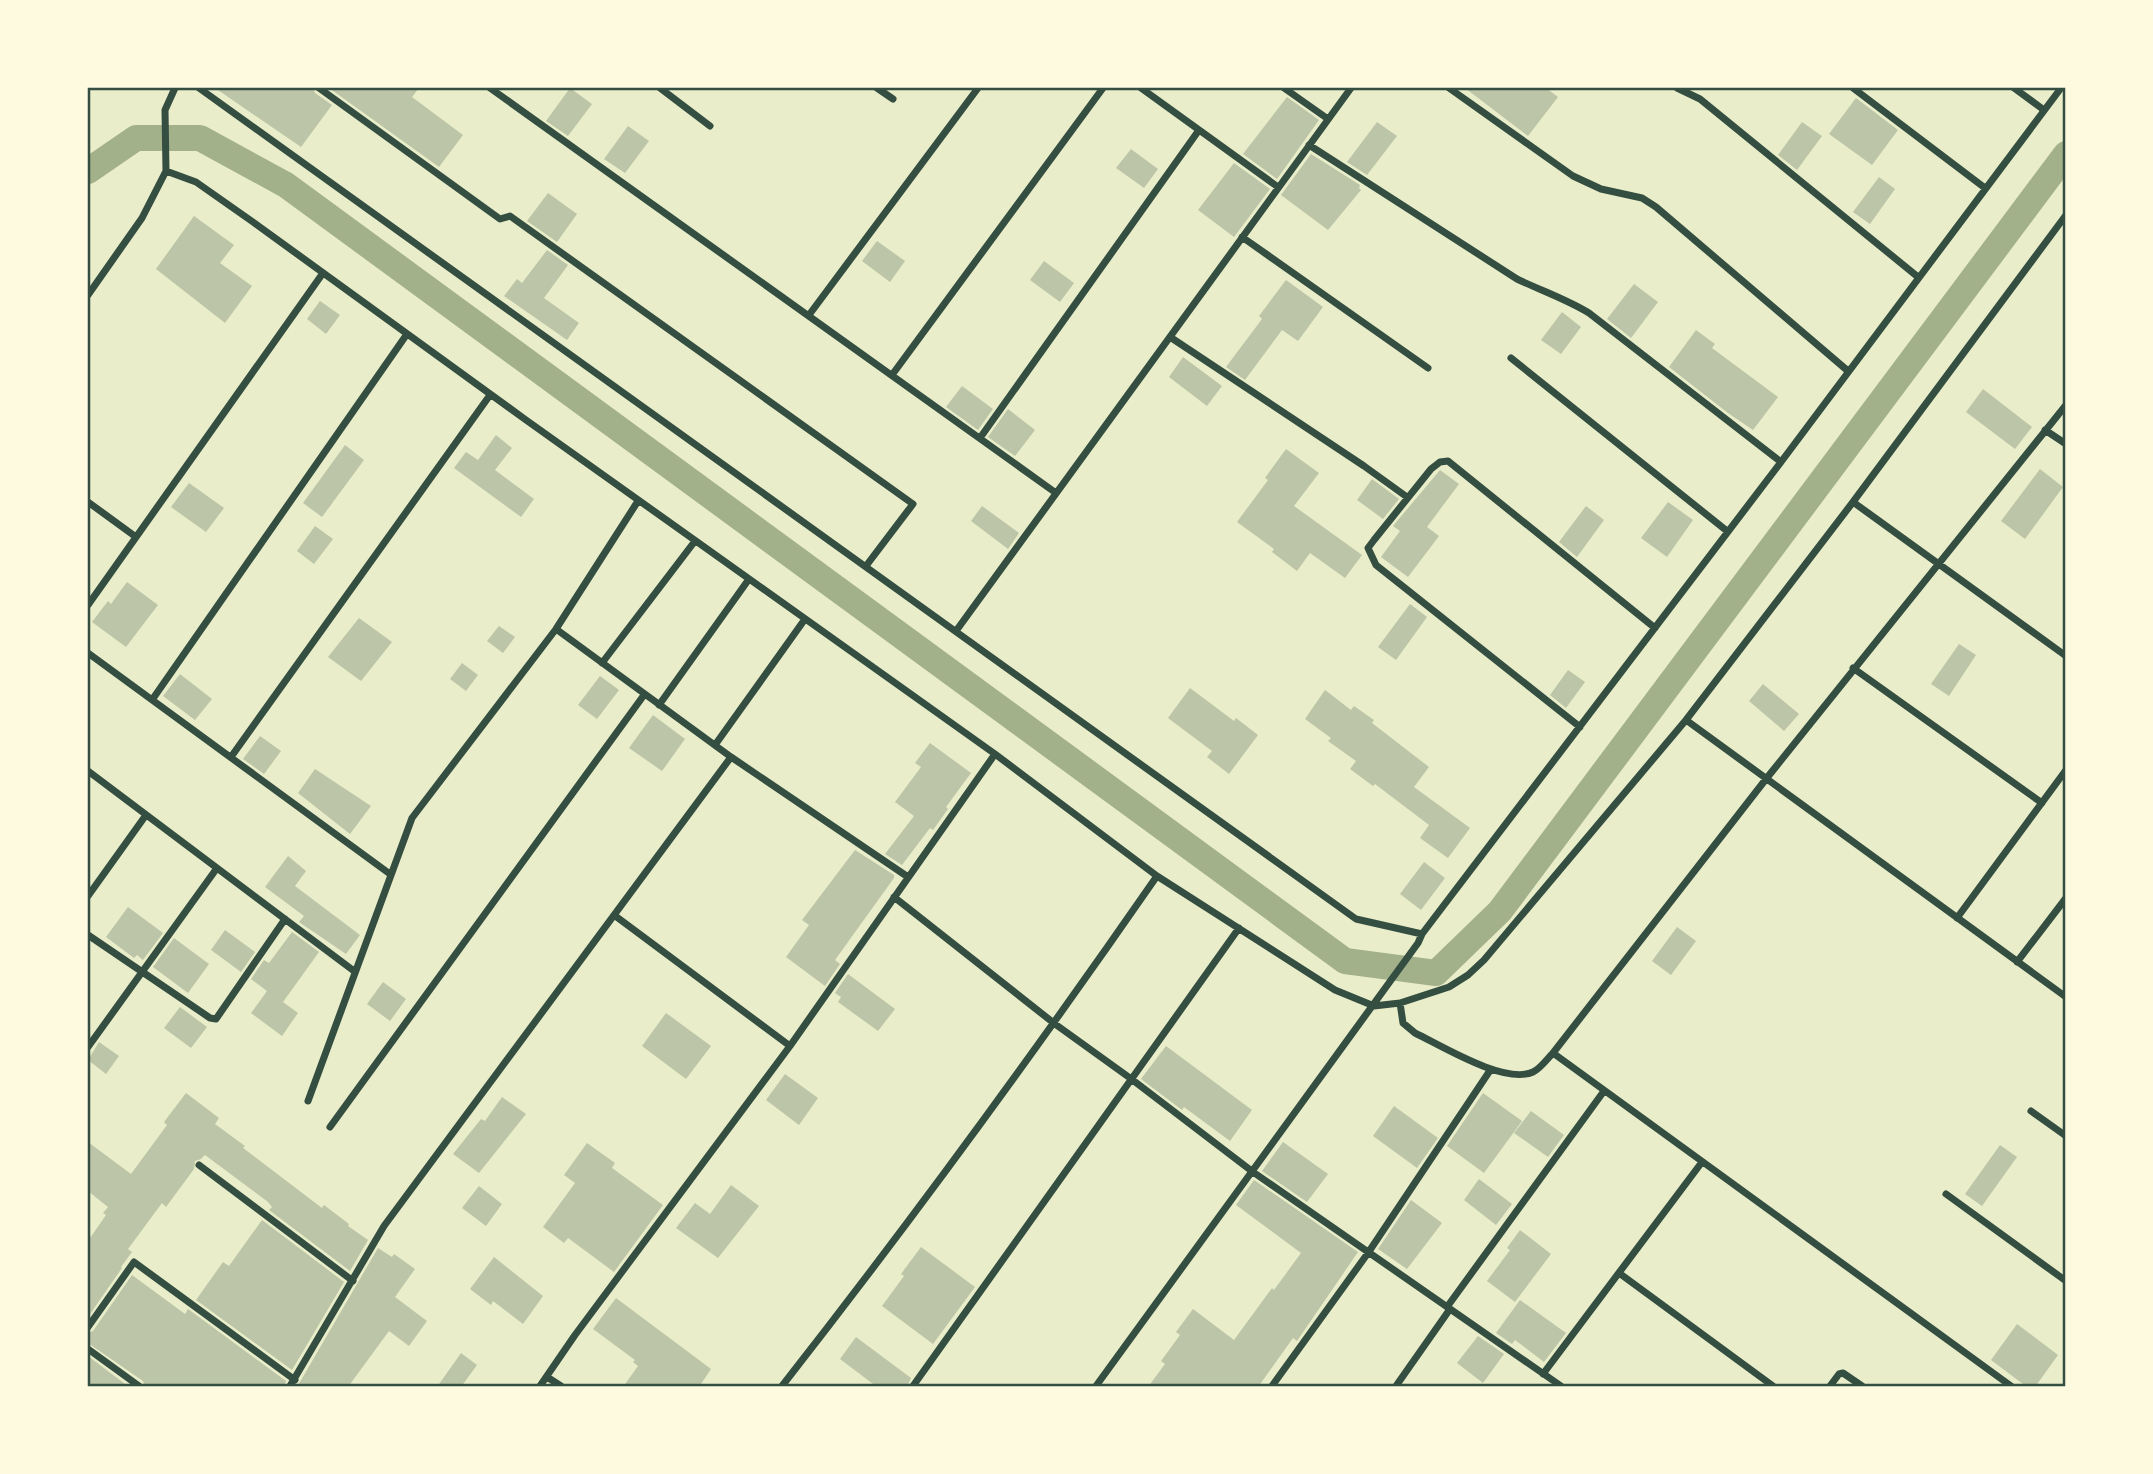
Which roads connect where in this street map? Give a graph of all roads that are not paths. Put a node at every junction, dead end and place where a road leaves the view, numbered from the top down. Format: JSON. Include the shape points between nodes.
{"nodes":[{"id":1,"x":175,"y":88,"type":"edge"},
{"id":2,"x":200,"y":88,"type":"edge"},
{"id":3,"x":318,"y":88,"type":"edge"},
{"id":4,"x":490,"y":88,"type":"edge"},
{"id":5,"x":660,"y":88,"type":"edge"},
{"id":6,"x":877,"y":88,"type":"edge"},
{"id":7,"x":978,"y":88,"type":"edge"},
{"id":8,"x":1103,"y":88,"type":"edge"},
{"id":9,"x":1141,"y":88,"type":"edge"},
{"id":10,"x":1284,"y":88,"type":"edge"},
{"id":11,"x":1351,"y":88,"type":"edge"},
{"id":12,"x":1449,"y":88,"type":"edge"},
{"id":13,"x":1677,"y":88,"type":"edge"},
{"id":14,"x":1853,"y":88,"type":"edge"},
{"id":15,"x":2014,"y":88,"type":"edge"},
{"id":16,"x":2061,"y":88,"type":"edge"},
{"id":17,"x":892,"y":99,"type":"dead end"},
{"id":18,"x":2044,"y":110,"type":"junction"},
{"id":19,"x":1328,"y":119,"type":"junction"},
{"id":20,"x":710,"y":126,"type":"dead end"},
{"id":21,"x":1199,"y":130,"type":"junction"},
{"id":22,"x":1309,"y":145,"type":"junction"},
{"id":23,"x":166,"y":171,"type":"junction"},
{"id":24,"x":1278,"y":187,"type":"junction"},
{"id":25,"x":1984,"y":188,"type":"junction"},
{"id":26,"x":2065,"y":217,"type":"edge"},
{"id":27,"x":1242,"y":237,"type":"junction"},
{"id":28,"x":323,"y":273,"type":"junction"},
{"id":29,"x":1918,"y":277,"type":"junction"},
{"id":30,"x":88,"y":295,"type":"edge"},
{"id":31,"x":809,"y":316,"type":"junction"},
{"id":32,"x":407,"y":334,"type":"junction"},
{"id":33,"x":1170,"y":337,"type":"junction"},
{"id":34,"x":1511,"y":358,"type":"dead end"},
{"id":35,"x":1428,"y":368,"type":"dead end"},
{"id":36,"x":1848,"y":371,"type":"junction"},
{"id":37,"x":892,"y":375,"type":"junction"},
{"id":38,"x":490,"y":395,"type":"junction"},
{"id":39,"x":2066,"y":405,"type":"edge"},
{"id":40,"x":2045,"y":430,"type":"junction"},
{"id":41,"x":980,"y":438,"type":"junction"},
{"id":42,"x":2066,"y":444,"type":"edge"},
{"id":43,"x":1781,"y":462,"type":"junction"},
{"id":44,"x":1056,"y":493,"type":"junction"},
{"id":45,"x":1407,"y":497,"type":"junction"},
{"id":46,"x":638,"y":500,"type":"junction"},
{"id":47,"x":88,"y":502,"type":"edge"},
{"id":48,"x":1853,"y":502,"type":"junction"},
{"id":49,"x":1727,"y":531,"type":"junction"},
{"id":50,"x":136,"y":537,"type":"junction"},
{"id":51,"x":695,"y":541,"type":"junction"},
{"id":52,"x":1937,"y":564,"type":"junction"},
{"id":53,"x":866,"y":566,"type":"junction"},
{"id":54,"x":749,"y":579,"type":"junction"},
{"id":55,"x":88,"y":605,"type":"edge"},
{"id":56,"x":805,"y":619,"type":"junction"},
{"id":57,"x":1655,"y":628,"type":"junction"},
{"id":58,"x":556,"y":629,"type":"junction"},
{"id":59,"x":956,"y":631,"type":"junction"},
{"id":60,"x":88,"y":653,"type":"edge"},
{"id":61,"x":2066,"y":656,"type":"edge"},
{"id":62,"x":602,"y":663,"type":"junction"},
{"id":63,"x":1853,"y":668,"type":"junction"},
{"id":64,"x":644,"y":695,"type":"junction"},
{"id":65,"x":152,"y":700,"type":"junction"},
{"id":66,"x":659,"y":705,"type":"junction"},
{"id":67,"x":1686,"y":720,"type":"junction"},
{"id":68,"x":1580,"y":727,"type":"junction"},
{"id":69,"x":715,"y":745,"type":"junction"},
{"id":70,"x":995,"y":754,"type":"junction"},
{"id":71,"x":731,"y":757,"type":"junction"},
{"id":72,"x":231,"y":758,"type":"junction"},
{"id":73,"x":2066,"y":770,"type":"edge"},
{"id":74,"x":88,"y":771,"type":"edge"},
{"id":75,"x":1766,"y":779,"type":"junction"},
{"id":76,"x":2042,"y":803,"type":"junction"},
{"id":77,"x":146,"y":815,"type":"junction"},
{"id":78,"x":217,"y":868,"type":"junction"},
{"id":79,"x":390,"y":874,"type":"junction"},
{"id":80,"x":1157,"y":876,"type":"junction"},
{"id":81,"x":908,"y":877,"type":"junction"},
{"id":82,"x":88,"y":896,"type":"edge"},
{"id":83,"x":894,"y":897,"type":"junction"},
{"id":84,"x":2066,"y":898,"type":"edge"},
{"id":85,"x":614,"y":915,"type":"junction"},
{"id":86,"x":1957,"y":918,"type":"junction"},
{"id":87,"x":285,"y":919,"type":"junction"},
{"id":88,"x":1239,"y":928,"type":"junction"},
{"id":89,"x":1422,"y":934,"type":"junction"},
{"id":90,"x":88,"y":935,"type":"edge"},
{"id":91,"x":2017,"y":962,"type":"junction"},
{"id":92,"x":354,"y":971,"type":"junction"},
{"id":93,"x":141,"y":973,"type":"junction"},
{"id":94,"x":2066,"y":997,"type":"edge"},
{"id":95,"x":1400,"y":1003,"type":"junction"},
{"id":96,"x":1374,"y":1006,"type":"junction"},
{"id":97,"x":1055,"y":1024,"type":"junction"},
{"id":98,"x":790,"y":1046,"type":"junction"},
{"id":99,"x":88,"y":1047,"type":"edge"},
{"id":100,"x":1553,"y":1053,"type":"junction"},
{"id":101,"x":1491,"y":1069,"type":"junction"},
{"id":102,"x":1130,"y":1078,"type":"junction"},
{"id":103,"x":1604,"y":1091,"type":"junction"},
{"id":104,"x":308,"y":1101,"type":"dead end"},
{"id":105,"x":2031,"y":1111,"type":"dead end"},
{"id":106,"x":330,"y":1127,"type":"dead end"},
{"id":107,"x":2066,"y":1136,"type":"edge"},
{"id":108,"x":1702,"y":1162,"type":"junction"},
{"id":109,"x":199,"y":1165,"type":"dead end"},
{"id":110,"x":1253,"y":1172,"type":"junction"},
{"id":111,"x":1946,"y":1194,"type":"dead end"},
{"id":112,"x":1368,"y":1252,"type":"junction"},
{"id":113,"x":1619,"y":1273,"type":"junction"},
{"id":114,"x":352,"y":1281,"type":"junction"},
{"id":115,"x":2066,"y":1281,"type":"edge"},
{"id":116,"x":1449,"y":1308,"type":"junction"},
{"id":117,"x":88,"y":1327,"type":"edge"},
{"id":118,"x":88,"y":1349,"type":"edge"},
{"id":119,"x":1543,"y":1374,"type":"junction"},
{"id":120,"x":547,"y":1377,"type":"junction"},
{"id":121,"x":292,"y":1383,"type":"edge"},
{"id":122,"x":139,"y":1387,"type":"edge"},
{"id":123,"x":540,"y":1387,"type":"edge"},
{"id":124,"x":561,"y":1387,"type":"edge"},
{"id":125,"x":782,"y":1387,"type":"edge"},
{"id":126,"x":913,"y":1387,"type":"edge"},
{"id":127,"x":1096,"y":1387,"type":"edge"},
{"id":128,"x":1272,"y":1387,"type":"edge"},
{"id":129,"x":1396,"y":1387,"type":"edge"},
{"id":130,"x":1561,"y":1387,"type":"edge"},
{"id":131,"x":1773,"y":1387,"type":"edge"},
{"id":132,"x":1830,"y":1387,"type":"edge"},
{"id":133,"x":1862,"y":1387,"type":"edge"},
{"id":134,"x":2011,"y":1387,"type":"edge"}],
"edges":[{"from":1,"to":23,"type":"street","via":[[165,110]]},
{"from":2,"to":53,"type":"street"},
{"from":3,"to":53,"type":"street","via":[[500,219],[510,216],[913,504]]},
{"from":4,"to":31,"type":"street"},
{"from":5,"to":20,"type":"street"},
{"from":6,"to":17,"type":"street"},
{"from":7,"to":31,"type":"street"},
{"from":8,"to":37,"type":"street"},
{"from":9,"to":21,"type":"street"},
{"from":10,"to":19,"type":"street"},
{"from":11,"to":19,"type":"street"},
{"from":12,"to":36,"type":"street","via":[[1573,176],[1642,198],[1656,207]]},
{"from":13,"to":29,"type":"street","via":[[1700,99]]},
{"from":14,"to":25,"type":"street"},
{"from":15,"to":18,"type":"street"},
{"from":16,"to":18,"type":"street"},
{"from":18,"to":25,"type":"street"},
{"from":19,"to":22,"type":"street"},
{"from":21,"to":24,"type":"street"},
{"from":21,"to":41,"type":"street"},
{"from":22,"to":24,"type":"street"},
{"from":22,"to":43,"type":"street","via":[[1517,279],[1589,313]]},
{"from":23,"to":28,"type":"street","via":[[195,182]]},
{"from":23,"to":30,"type":"street","via":[[142,218]]},
{"from":24,"to":27,"type":"street"},
{"from":25,"to":29,"type":"street"},
{"from":26,"to":48,"type":"street"},
{"from":27,"to":33,"type":"street"},
{"from":27,"to":35,"type":"street"},
{"from":28,"to":32,"type":"street"},
{"from":28,"to":50,"type":"street"},
{"from":29,"to":36,"type":"street"},
{"from":31,"to":37,"type":"street"},
{"from":32,"to":38,"type":"street"},
{"from":32,"to":65,"type":"street"},
{"from":33,"to":44,"type":"street"},
{"from":33,"to":45,"type":"street"},
{"from":34,"to":49,"type":"street"},
{"from":36,"to":43,"type":"street"},
{"from":37,"to":41,"type":"street"},
{"from":38,"to":46,"type":"street"},
{"from":38,"to":72,"type":"street"},
{"from":39,"to":40,"type":"street"},
{"from":40,"to":42,"type":"street"},
{"from":40,"to":52,"type":"street"},
{"from":41,"to":44,"type":"street"},
{"from":43,"to":49,"type":"street"},
{"from":44,"to":59,"type":"street"},
{"from":45,"to":57,"type":"street","via":[[1431,469],[1448,461]]},
{"from":45,"to":68,"type":"street","via":[[1368,548],[1376,565]]},
{"from":46,"to":51,"type":"street"},
{"from":46,"to":58,"type":"street"},
{"from":47,"to":50,"type":"street"},
{"from":48,"to":52,"type":"street"},
{"from":48,"to":67,"type":"street"},
{"from":49,"to":57,"type":"street"},
{"from":50,"to":55,"type":"street"},
{"from":51,"to":54,"type":"street"},
{"from":51,"to":62,"type":"street"},
{"from":52,"to":61,"type":"street"},
{"from":52,"to":63,"type":"street"},
{"from":53,"to":59,"type":"street"},
{"from":54,"to":56,"type":"street"},
{"from":54,"to":66,"type":"street"},
{"from":56,"to":69,"type":"street"},
{"from":56,"to":70,"type":"street"},
{"from":57,"to":68,"type":"street"},
{"from":58,"to":62,"type":"street"},
{"from":58,"to":79,"type":"street","via":[[412,818]]},
{"from":59,"to":89,"type":"street","via":[[1356,919]]},
{"from":60,"to":65,"type":"street"},
{"from":62,"to":64,"type":"street"},
{"from":63,"to":75,"type":"street"},
{"from":63,"to":76,"type":"street"},
{"from":64,"to":66,"type":"street"},
{"from":64,"to":106,"type":"street"},
{"from":65,"to":72,"type":"street"},
{"from":66,"to":69,"type":"street"},
{"from":67,"to":75,"type":"street"},
{"from":67,"to":95,"type":"street","via":[[1484,960],[1449,987]]},
{"from":68,"to":89,"type":"street"},
{"from":69,"to":71,"type":"street"},
{"from":70,"to":80,"type":"street"},
{"from":70,"to":81,"type":"street"},
{"from":71,"to":81,"type":"street"},
{"from":71,"to":85,"type":"street"},
{"from":72,"to":79,"type":"street"},
{"from":73,"to":76,"type":"street"},
{"from":74,"to":77,"type":"street"},
{"from":75,"to":86,"type":"street"},
{"from":75,"to":100,"type":"street"},
{"from":76,"to":86,"type":"street"},
{"from":77,"to":78,"type":"street"},
{"from":77,"to":82,"type":"street"},
{"from":78,"to":87,"type":"street"},
{"from":78,"to":93,"type":"street"},
{"from":79,"to":92,"type":"street"},
{"from":80,"to":88,"type":"street"},
{"from":80,"to":97,"type":"street"},
{"from":81,"to":83,"type":"street"},
{"from":83,"to":97,"type":"street"},
{"from":83,"to":98,"type":"street"},
{"from":84,"to":91,"type":"street"},
{"from":85,"to":98,"type":"street"},
{"from":85,"to":114,"type":"street","via":[[384,1226]]},
{"from":86,"to":91,"type":"street"},
{"from":87,"to":92,"type":"street"},
{"from":87,"to":93,"type":"street","via":[[216,1019]]},
{"from":88,"to":96,"type":"street","via":[[1335,990]]},
{"from":88,"to":102,"type":"street"},
{"from":89,"to":96,"type":"street"},
{"from":90,"to":93,"type":"street"},
{"from":91,"to":94,"type":"street"},
{"from":92,"to":104,"type":"street"},
{"from":93,"to":99,"type":"street"},
{"from":95,"to":96,"type":"street"},
{"from":95,"to":101,"type":"street","via":[[1403,1023],[1415,1033]]},
{"from":96,"to":110,"type":"street"},
{"from":97,"to":102,"type":"street"},
{"from":97,"to":125,"type":"street"},
{"from":98,"to":120,"type":"street"},
{"from":100,"to":101,"type":"street","via":[[1535,1072],[1519,1076]]},
{"from":100,"to":103,"type":"street"},
{"from":101,"to":112,"type":"street"},
{"from":102,"to":110,"type":"street"},
{"from":102,"to":126,"type":"street"},
{"from":103,"to":108,"type":"street"},
{"from":103,"to":116,"type":"street"},
{"from":105,"to":107,"type":"street"},
{"from":108,"to":113,"type":"street"},
{"from":108,"to":134,"type":"street"},
{"from":109,"to":114,"type":"street"},
{"from":110,"to":112,"type":"street"},
{"from":110,"to":127,"type":"street"},
{"from":111,"to":115,"type":"street"},
{"from":112,"to":116,"type":"street"},
{"from":112,"to":128,"type":"street"},
{"from":113,"to":119,"type":"street"},
{"from":113,"to":131,"type":"street"},
{"from":114,"to":121,"type":"street"},
{"from":116,"to":119,"type":"street"},
{"from":116,"to":129,"type":"street"},
{"from":117,"to":121,"type":"street","via":[[134,1262]]},
{"from":118,"to":122,"type":"street"},
{"from":119,"to":130,"type":"street"},
{"from":120,"to":123,"type":"street"},
{"from":120,"to":124,"type":"street"},
{"from":132,"to":133,"type":"street","via":[[1843,1373]]}]}
